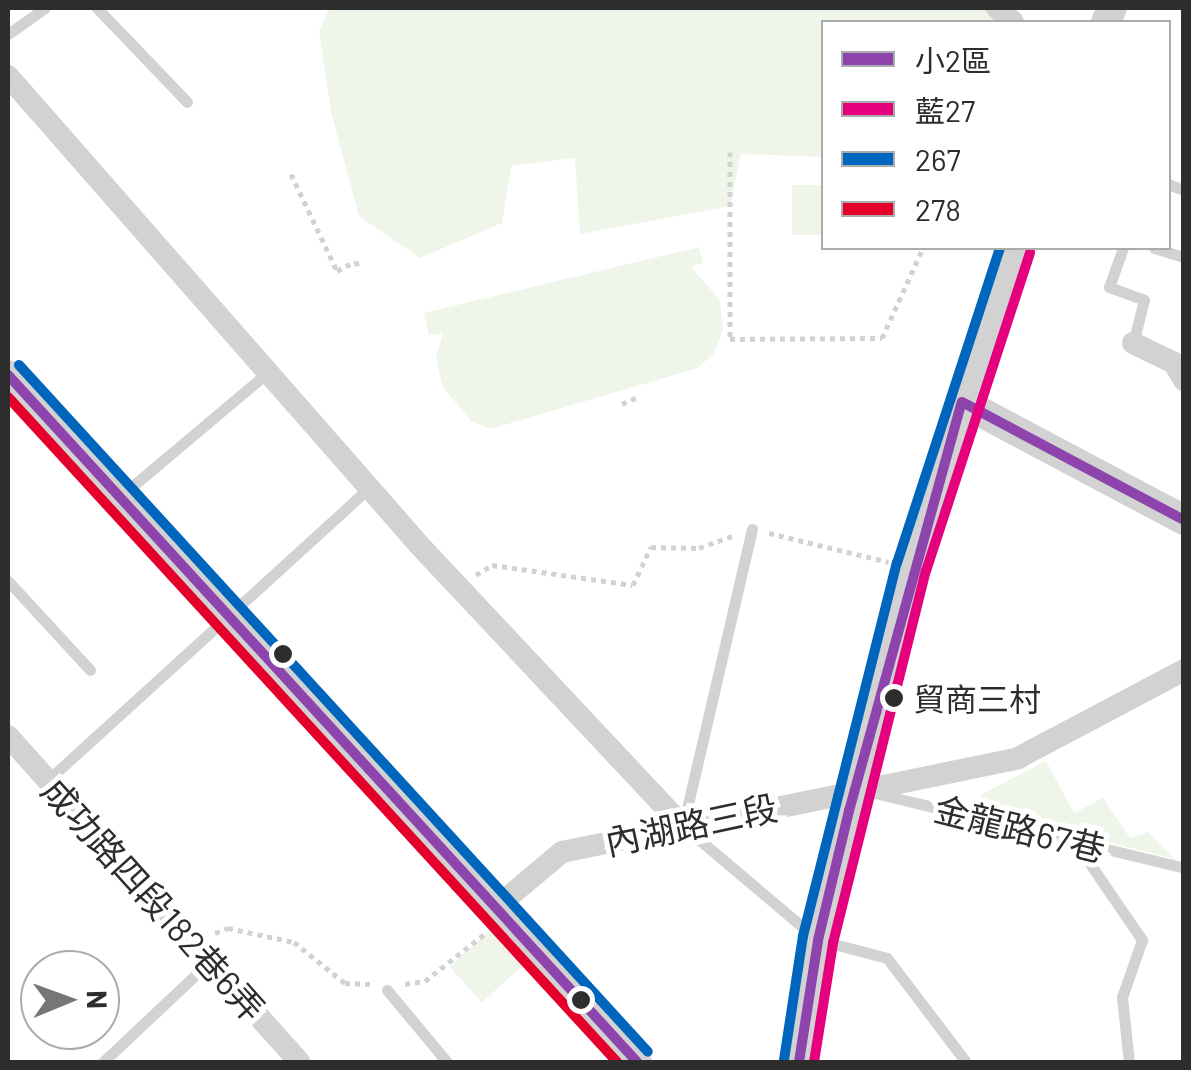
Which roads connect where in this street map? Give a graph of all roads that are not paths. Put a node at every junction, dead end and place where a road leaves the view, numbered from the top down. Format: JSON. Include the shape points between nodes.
{"nodes":[{"id":1,"x":44,"y":8,"type":"edge"},
{"id":2,"x":97,"y":8,"type":"edge"},
{"id":3,"x":8,"y":34,"type":"edge"},
{"id":4,"x":8,"y":76,"type":"edge"},
{"id":5,"x":187,"y":102,"type":"dead end"},
{"id":6,"x":1015,"y":250,"type":"edge"},
{"id":7,"x":1122,"y":250,"type":"edge"},
{"id":8,"x":1133,"y":344,"type":"joint"},
{"id":9,"x":271,"y":370,"type":"junction"},
{"id":10,"x":1184,"y":380,"type":"edge"},
{"id":11,"x":13,"y":391,"type":"edge"},
{"id":12,"x":962,"y":402,"type":"junction"},
{"id":13,"x":368,"y":488,"type":"junction"},
{"id":14,"x":122,"y":494,"type":"junction"},
{"id":15,"x":1184,"y":520,"type":"edge"},
{"id":16,"x":752,"y":529,"type":"road end"},
{"id":17,"x":8,"y":582,"type":"edge"},
{"id":18,"x":226,"y":613,"type":"junction"},
{"id":19,"x":90,"y":670,"type":"dead end"},
{"id":20,"x":1184,"y":670,"type":"edge"},
{"id":21,"x":8,"y":736,"type":"edge"},
{"id":22,"x":48,"y":780,"type":"junction"},
{"id":23,"x":856,"y":789,"type":"junction"},
{"id":24,"x":683,"y":826,"type":"junction"},
{"id":25,"x":1075,"y":842,"type":"junction"},
{"id":26,"x":1184,"y":868,"type":"edge"},
{"id":27,"x":500,"y":914,"type":"junction"},
{"id":28,"x":818,"y":940,"type":"junction"},
{"id":29,"x":210,"y":961,"type":"junction"},
{"id":30,"x":387,"y":990,"type":"road end"},
{"id":31,"x":103,"y":1062,"type":"edge"},
{"id":32,"x":299,"y":1062,"type":"edge"},
{"id":33,"x":448,"y":1062,"type":"edge"},
{"id":34,"x":637,"y":1062,"type":"edge"},
{"id":35,"x":799,"y":1062,"type":"edge"},
{"id":36,"x":966,"y":1062,"type":"edge"},
{"id":37,"x":1129,"y":1062,"type":"edge"}],
"edges":[{"from":1,"to":3,"type":"lane"},
{"from":2,"to":5,"type":"lane"},
{"from":4,"to":9,"type":"street"},
{"from":6,"to":12,"type":"street"},
{"from":7,"to":8,"type":"lane","via":[[1109,287],[1144,300]]},
{"from":8,"to":10,"type":"street","via":[[1174,363]]},
{"from":9,"to":13,"type":"street"},
{"from":9,"to":14,"type":"lane"},
{"from":11,"to":14,"type":"street"},
{"from":12,"to":15,"type":"street"},
{"from":12,"to":23,"type":"street"},
{"from":13,"to":18,"type":"lane"},
{"from":13,"to":24,"type":"street"},
{"from":14,"to":18,"type":"street"},
{"from":16,"to":24,"type":"lane"},
{"from":17,"to":19,"type":"lane"},
{"from":18,"to":22,"type":"lane"},
{"from":18,"to":27,"type":"street"},
{"from":20,"to":23,"type":"street","name":"內湖路三段","via":[[1018,758]]},
{"from":21,"to":22,"type":"street","name":"成功路四段182巷6弄"},
{"from":22,"to":29,"type":"street","name":"成功路四段182巷6弄"},
{"from":23,"to":24,"type":"street","name":"內湖路三段"},
{"from":23,"to":25,"type":"lane","name":"金龍路67巷"},
{"from":23,"to":28,"type":"street"},
{"from":24,"to":27,"type":"street","name":"內湖路三段","via":[[562,852]]},
{"from":24,"to":28,"type":"lane"},
{"from":25,"to":26,"type":"lane","name":"金龍路67巷"},
{"from":25,"to":37,"type":"lane","via":[[1142,940],[1122,998]]},
{"from":27,"to":34,"type":"street"},
{"from":28,"to":35,"type":"street"},
{"from":28,"to":36,"type":"lane","via":[[886,958]]},
{"from":29,"to":31,"type":"lane"},
{"from":29,"to":32,"type":"street","name":"成功路四段182巷6弄"},
{"from":30,"to":33,"type":"lane"}]}
